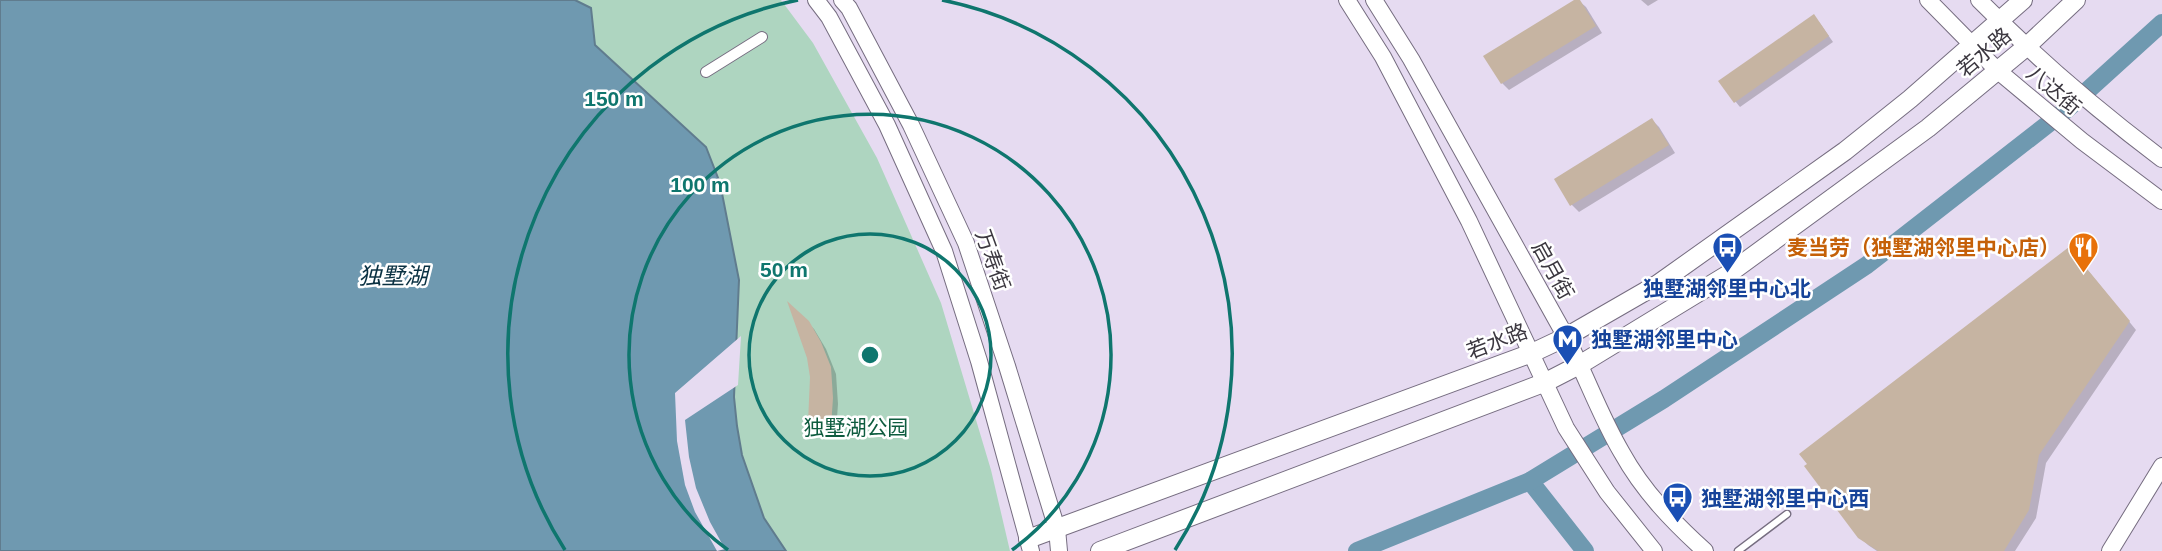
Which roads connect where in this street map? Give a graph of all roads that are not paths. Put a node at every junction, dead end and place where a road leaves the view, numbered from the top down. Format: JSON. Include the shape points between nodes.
{"nodes":[{"id":1,"x":816,"y":0,"type":"edge"},
{"id":2,"x":1347,"y":0,"type":"edge"},
{"id":3,"x":1374,"y":0,"type":"edge"},
{"id":4,"x":1928,"y":0,"type":"edge"},
{"id":5,"x":1979,"y":0,"type":"edge"},
{"id":6,"x":2023,"y":0,"type":"edge"},
{"id":7,"x":2076,"y":0,"type":"edge"},
{"id":8,"x":851,"y":3,"type":"edge"},
{"id":9,"x":829,"y":17,"type":"junction"},
{"id":10,"x":2000,"y":22,"type":"junction"},
{"id":11,"x":762,"y":37,"type":"dead end"},
{"id":12,"x":1972,"y":46,"type":"junction"},
{"id":13,"x":2026,"y":47,"type":"junction"},
{"id":14,"x":1997,"y":70,"type":"junction"},
{"id":15,"x":706,"y":72,"type":"dead end"},
{"id":16,"x":2162,"y":159,"type":"edge"},
{"id":17,"x":2162,"y":201,"type":"edge"},
{"id":18,"x":1566,"y":337,"type":"junction"},
{"id":19,"x":1531,"y":353,"type":"junction"},
{"id":20,"x":1581,"y":364,"type":"junction"},
{"id":21,"x":1546,"y":382,"type":"junction"},
{"id":22,"x":2162,"y":466,"type":"edge"},
{"id":23,"x":1787,"y":514,"type":"dead end"},
{"id":24,"x":1057,"y":530,"type":"junction"},
{"id":25,"x":1029,"y":545,"type":"edge"},
{"id":26,"x":1059,"y":551,"type":"edge"},
{"id":27,"x":1100,"y":551,"type":"edge"},
{"id":28,"x":1654,"y":551,"type":"edge"},
{"id":29,"x":1705,"y":551,"type":"edge"},
{"id":30,"x":1738,"y":551,"type":"edge"},
{"id":31,"x":2110,"y":551,"type":"edge"}],
"edges":[{"from":1,"to":9,"type":"street","name":"万寿街"},
{"from":2,"to":19,"type":"street","via":[[1383,57],[1469,220]]},
{"from":3,"to":18,"type":"street","name":"启月街"},
{"from":4,"to":12,"type":"street","name":"八达街"},
{"from":5,"to":10,"type":"street","name":"八达街"},
{"from":6,"to":10,"type":"main road","name":"若水路"},
{"from":7,"to":13,"type":"main road","name":"若水路"},
{"from":8,"to":9,"type":"street"},
{"from":8,"to":24,"type":"street","name":"万寿街","via":[[966,243]]},
{"from":9,"to":25,"type":"street","name":"万寿街","via":[[887,125],[944,251]]},
{"from":10,"to":12,"type":"main road","name":"若水路"},
{"from":10,"to":13,"type":"street","name":"八达街"},
{"from":11,"to":15,"type":"street"},
{"from":12,"to":14,"type":"street","name":"八达街"},
{"from":12,"to":18,"type":"main road","name":"若水路","via":[[1845,151],[1658,284]]},
{"from":13,"to":14,"type":"main road","name":"若水路"},
{"from":13,"to":16,"type":"street","name":"八达街"},
{"from":14,"to":17,"type":"street","name":"八达街"},
{"from":14,"to":20,"type":"main road","name":"若水路","via":[[1928,128],[1727,275]]},
{"from":18,"to":19,"type":"main road","name":"若水路"},
{"from":18,"to":20,"type":"street","name":"启月街"},
{"from":19,"to":21,"type":"street"},
{"from":19,"to":24,"type":"main road","name":"若水路"},
{"from":20,"to":21,"type":"main road","name":"若水路"},
{"from":20,"to":29,"type":"street","name":"启月街","via":[[1622,454],[1663,511]]},
{"from":21,"to":27,"type":"main road","name":"若水路"},
{"from":21,"to":28,"type":"street","via":[[1566,428],[1594,474]]},
{"from":22,"to":31,"type":"street"},
{"from":23,"to":30,"type":"lane"},
{"from":24,"to":25,"type":"main road","name":"若水路"},
{"from":24,"to":26,"type":"street","name":"万寿街"}]}
